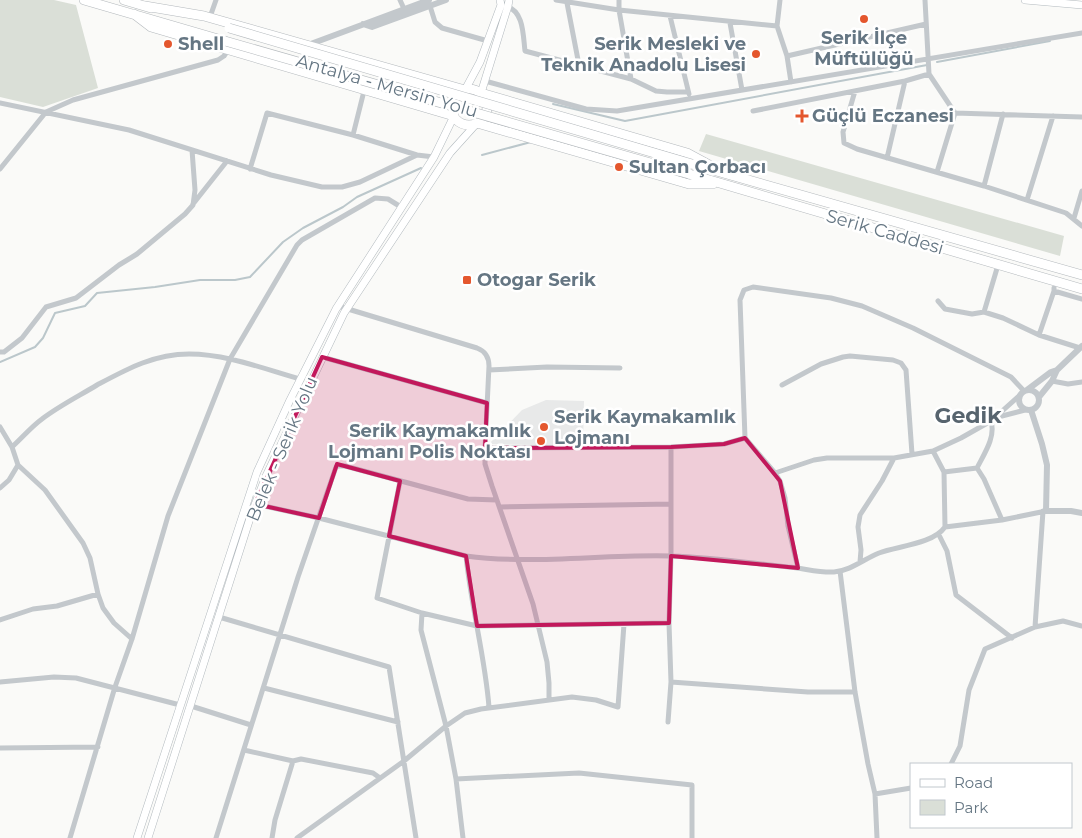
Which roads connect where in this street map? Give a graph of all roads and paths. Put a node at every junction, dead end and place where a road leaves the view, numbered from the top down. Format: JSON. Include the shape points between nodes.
{"nodes":[{"id":1,"x":84,"y":0,"type":"edge"},
{"id":2,"x":124,"y":0,"type":"edge"},
{"id":3,"x":216,"y":0,"type":"edge"},
{"id":4,"x":400,"y":0,"type":"edge"},
{"id":5,"x":446,"y":0,"type":"edge"},
{"id":6,"x":556,"y":0,"type":"edge"},
{"id":7,"x":619,"y":0,"type":"edge"},
{"id":8,"x":780,"y":0,"type":"edge"},
{"id":9,"x":925,"y":0,"type":"edge"},
{"id":10,"x":1025,"y":0,"type":"edge"},
{"id":11,"x":429,"y":3,"type":"edge"},
{"id":12,"x":504,"y":3,"type":"edge"},
{"id":13,"x":568,"y":3,"type":"junction"},
{"id":14,"x":1080,"y":3,"type":"edge"},
{"id":15,"x":145,"y":6,"type":"junction"},
{"id":16,"x":619,"y":10,"type":"junction"},
{"id":17,"x":405,"y":12,"type":"junction"},
{"id":18,"x":134,"y":14,"type":"junction"},
{"id":19,"x":670,"y":16,"type":"junction"},
{"id":20,"x":210,"y":18,"type":"junction"},
{"id":21,"x":730,"y":23,"type":"junction"},
{"id":22,"x":926,"y":24,"type":"junction"},
{"id":23,"x":777,"y":26,"type":"junction"},
{"id":24,"x":1082,"y":33,"type":"edge"},
{"id":25,"x":488,"y":41,"type":"junction"},
{"id":26,"x":308,"y":45,"type":"junction"},
{"id":27,"x":228,"y":50,"type":"junction"},
{"id":28,"x":787,"y":56,"type":"junction"},
{"id":29,"x":928,"y":58,"type":"junction"},
{"id":30,"x":579,"y":65,"type":"junction"},
{"id":31,"x":929,"y":74,"type":"junction"},
{"id":32,"x":631,"y":79,"type":"junction"},
{"id":33,"x":485,"y":81,"type":"junction"},
{"id":34,"x":905,"y":81,"type":"junction"},
{"id":35,"x":791,"y":82,"type":"junction"},
{"id":36,"x":465,"y":90,"type":"junction"},
{"id":37,"x":742,"y":90,"type":"junction"},
{"id":38,"x":364,"y":91,"type":"junction"},
{"id":39,"x":855,"y":91,"type":"junction"},
{"id":40,"x":688,"y":92,"type":"junction"},
{"id":41,"x":480,"y":93,"type":"junction"},
{"id":42,"x":690,"y":99,"type":"junction"},
{"id":43,"x":0,"y":103,"type":"edge"},
{"id":44,"x":753,"y":111,"type":"dead end"},
{"id":45,"x":46,"y":112,"type":"junction"},
{"id":46,"x":955,"y":113,"type":"junction"},
{"id":47,"x":1003,"y":114,"type":"junction"},
{"id":48,"x":454,"y":116,"type":"junction"},
{"id":49,"x":1053,"y":116,"type":"junction"},
{"id":50,"x":1082,"y":117,"type":"edge"},
{"id":51,"x":477,"y":123,"type":"junction"},
{"id":52,"x":353,"y":136,"type":"junction"},
{"id":53,"x":192,"y":150,"type":"junction"},
{"id":54,"x":417,"y":155,"type":"junction"},
{"id":55,"x":434,"y":157,"type":"junction"},
{"id":56,"x":887,"y":158,"type":"junction"},
{"id":57,"x":227,"y":161,"type":"junction"},
{"id":58,"x":0,"y":169,"type":"edge"},
{"id":59,"x":250,"y":169,"type":"junction"},
{"id":60,"x":690,"y":169,"type":"junction"},
{"id":61,"x":937,"y":172,"type":"junction"},
{"id":62,"x":726,"y":174,"type":"junction"},
{"id":63,"x":724,"y":184,"type":"junction"},
{"id":64,"x":984,"y":186,"type":"junction"},
{"id":65,"x":1082,"y":191,"type":"edge"},
{"id":66,"x":1027,"y":200,"type":"junction"},
{"id":67,"x":193,"y":205,"type":"junction"},
{"id":68,"x":402,"y":207,"type":"junction"},
{"id":69,"x":1074,"y":218,"type":"junction"},
{"id":70,"x":1082,"y":226,"type":"edge"},
{"id":71,"x":998,"y":265,"type":"junction"},
{"id":72,"x":1030,"y":273,"type":"junction"},
{"id":73,"x":1082,"y":275,"type":"edge"},
{"id":74,"x":1082,"y":283,"type":"edge"},
{"id":75,"x":1055,"y":286,"type":"junction"},
{"id":76,"x":1082,"y":289,"type":"edge"},
{"id":77,"x":1082,"y":299,"type":"edge"},
{"id":78,"x":938,"y":301,"type":"dead end"},
{"id":79,"x":338,"y":306,"type":"junction"},
{"id":80,"x":346,"y":309,"type":"junction"},
{"id":81,"x":984,"y":312,"type":"junction"},
{"id":82,"x":1039,"y":335,"type":"junction"},
{"id":83,"x":1081,"y":347,"type":"edge"},
{"id":84,"x":0,"y":352,"type":"edge"},
{"id":85,"x":322,"y":356,"type":"junction"},
{"id":86,"x":230,"y":359,"type":"junction"},
{"id":87,"x":620,"y":368,"type":"dead end"},
{"id":88,"x":489,"y":370,"type":"junction"},
{"id":89,"x":1057,"y":370,"type":"junction"},
{"id":90,"x":300,"y":379,"type":"junction"},
{"id":91,"x":1052,"y":381,"type":"junction"},
{"id":92,"x":1082,"y":382,"type":"edge"},
{"id":93,"x":782,"y":386,"type":"dead end"},
{"id":94,"x":1024,"y":392,"type":"junction"},
{"id":95,"x":1039,"y":396,"type":"junction"},
{"id":96,"x":487,"y":403,"type":"junction"},
{"id":97,"x":1028,"y":410,"type":"junction"},
{"id":98,"x":997,"y":417,"type":"junction"},
{"id":99,"x":991,"y":421,"type":"junction"},
{"id":100,"x":0,"y":427,"type":"edge"},
{"id":101,"x":745,"y":438,"type":"junction"},
{"id":102,"x":12,"y":447,"type":"junction"},
{"id":103,"x":671,"y":447,"type":"junction"},
{"id":104,"x":485,"y":448,"type":"junction"},
{"id":105,"x":933,"y":451,"type":"junction"},
{"id":106,"x":912,"y":454,"type":"junction"},
{"id":107,"x":894,"y":458,"type":"junction"},
{"id":108,"x":18,"y":465,"type":"junction"},
{"id":109,"x":977,"y":468,"type":"junction"},
{"id":110,"x":944,"y":472,"type":"junction"},
{"id":111,"x":775,"y":473,"type":"junction"},
{"id":112,"x":400,"y":482,"type":"junction"},
{"id":113,"x":0,"y":488,"type":"edge"},
{"id":114,"x":497,"y":500,"type":"junction"},
{"id":115,"x":256,"y":504,"type":"junction"},
{"id":116,"x":671,"y":504,"type":"junction"},
{"id":117,"x":500,"y":507,"type":"junction"},
{"id":118,"x":1045,"y":511,"type":"junction"},
{"id":119,"x":1082,"y":513,"type":"edge"},
{"id":120,"x":320,"y":518,"type":"junction"},
{"id":121,"x":1002,"y":520,"type":"junction"},
{"id":122,"x":945,"y":527,"type":"junction"},
{"id":123,"x":939,"y":535,"type":"junction"},
{"id":124,"x":389,"y":536,"type":"junction"},
{"id":125,"x":466,"y":556,"type":"junction"},
{"id":126,"x":671,"y":556,"type":"junction"},
{"id":127,"x":517,"y":559,"type":"junction"},
{"id":128,"x":860,"y":562,"type":"junction"},
{"id":129,"x":798,"y":568,"type":"junction"},
{"id":130,"x":840,"y":571,"type":"junction"},
{"id":131,"x":98,"y":594,"type":"junction"},
{"id":132,"x":422,"y":613,"type":"junction"},
{"id":133,"x":219,"y":617,"type":"junction"},
{"id":134,"x":0,"y":620,"type":"edge"},
{"id":135,"x":669,"y":623,"type":"junction"},
{"id":136,"x":624,"y":624,"type":"junction"},
{"id":137,"x":476,"y":626,"type":"junction"},
{"id":138,"x":538,"y":626,"type":"junction"},
{"id":139,"x":1082,"y":626,"type":"edge"},
{"id":140,"x":1035,"y":627,"type":"junction"},
{"id":141,"x":280,"y":635,"type":"junction"},
{"id":142,"x":1012,"y":638,"type":"junction"},
{"id":143,"x":132,"y":639,"type":"junction"},
{"id":144,"x":0,"y":682,"type":"edge"},
{"id":145,"x":671,"y":682,"type":"junction"},
{"id":146,"x":115,"y":687,"type":"junction"},
{"id":147,"x":264,"y":688,"type":"junction"},
{"id":148,"x":856,"y":692,"type":"junction"},
{"id":149,"x":549,"y":699,"type":"junction"},
{"id":150,"x":180,"y":705,"type":"junction"},
{"id":151,"x":191,"y":706,"type":"junction"},
{"id":152,"x":489,"y":708,"type":"junction"},
{"id":153,"x":398,"y":722,"type":"junction"},
{"id":154,"x":668,"y":722,"type":"dead end"},
{"id":155,"x":251,"y":725,"type":"junction"},
{"id":156,"x":446,"y":726,"type":"junction"},
{"id":157,"x":98,"y":747,"type":"junction"},
{"id":158,"x":0,"y":748,"type":"edge"},
{"id":159,"x":244,"y":750,"type":"junction"},
{"id":160,"x":293,"y":761,"type":"junction"},
{"id":161,"x":404,"y":761,"type":"junction"},
{"id":162,"x":952,"y":763,"type":"edge"},
{"id":163,"x":380,"y":778,"type":"junction"},
{"id":164,"x":456,"y":778,"type":"junction"},
{"id":165,"x":910,"y":788,"type":"edge"},
{"id":166,"x":875,"y":794,"type":"junction"},
{"id":167,"x":70,"y":838,"type":"edge"},
{"id":168,"x":137,"y":838,"type":"edge"},
{"id":169,"x":148,"y":838,"type":"edge"},
{"id":170,"x":216,"y":838,"type":"edge"},
{"id":171,"x":272,"y":838,"type":"edge"},
{"id":172,"x":297,"y":838,"type":"edge"},
{"id":173,"x":416,"y":838,"type":"edge"},
{"id":174,"x":463,"y":838,"type":"edge"},
{"id":175,"x":692,"y":838,"type":"edge"},
{"id":176,"x":877,"y":838,"type":"edge"}],
"edges":[{"from":1,"to":18,"type":"highway","name":"Antalya - Mersin Yolu"},
{"from":2,"to":15,"type":"highway","name":"Antalya - Mersin Yolu"},
{"from":3,"to":20,"type":"street"},
{"from":4,"to":17,"type":"street"},
{"from":5,"to":11,"type":"street"},
{"from":6,"to":13,"type":"street"},
{"from":7,"to":16,"type":"street"},
{"from":8,"to":23,"type":"street"},
{"from":9,"to":22,"type":"street"},
{"from":10,"to":14,"type":"main road"},
{"from":11,"to":17,"type":"street"},
{"from":11,"to":25,"type":"street","via":[[435,22],[442,28]]},
{"from":12,"to":25,"type":"main road"},
{"from":12,"to":30,"type":"street","via":[[519,17],[526,51]]},
{"from":12,"to":33,"type":"main road"},
{"from":13,"to":16,"type":"street"},
{"from":13,"to":30,"type":"street"},
{"from":15,"to":20,"type":"highway"},
{"from":15,"to":60,"type":"highway","name":"Antalya - Mersin Yolu","bridge":true,"via":[[229,28]]},
{"from":16,"to":19,"type":"street"},
{"from":16,"to":32,"type":"street"},
{"from":17,"to":26,"type":"street"},
{"from":18,"to":27,"type":"highway","via":[[151,27]]},
{"from":18,"to":60,"type":"highway","name":"Antalya - Mersin Yolu","bridge":true},
{"from":19,"to":21,"type":"street"},
{"from":19,"to":40,"type":"street"},
{"from":20,"to":26,"type":"highway"},
{"from":21,"to":23,"type":"street"},
{"from":21,"to":37,"type":"street"},
{"from":22,"to":28,"type":"street"},
{"from":22,"to":29,"type":"street"},
{"from":23,"to":28,"type":"street"},
{"from":24,"to":29,"type":"street"},
{"from":25,"to":36,"type":"main road"},
{"from":26,"to":36,"type":"highway"},
{"from":27,"to":38,"type":"highway"},
{"from":27,"to":45,"type":"street","via":[[218,60],[73,100]]},
{"from":28,"to":35,"type":"street"},
{"from":29,"to":31,"type":"street"},
{"from":29,"to":35,"type":"street"},
{"from":30,"to":32,"type":"street"},
{"from":31,"to":34,"type":"street"},
{"from":31,"to":46,"type":"street"},
{"from":32,"to":40,"type":"street","via":[[656,91]]},
{"from":33,"to":41,"type":"main road"},
{"from":33,"to":42,"type":"street","via":[[601,111],[629,110]]},
{"from":34,"to":39,"type":"street"},
{"from":34,"to":56,"type":"street"},
{"from":35,"to":37,"type":"street"},
{"from":36,"to":41,"type":"highway"},
{"from":36,"to":48,"type":"highway","via":[[452,100]]},
{"from":37,"to":42,"type":"street"},
{"from":38,"to":48,"type":"highway"},
{"from":38,"to":52,"type":"street"},
{"from":39,"to":44,"type":"street"},
{"from":39,"to":56,"type":"street","via":[[843,132],[844,143]]},
{"from":40,"to":42,"type":"street"},
{"from":41,"to":51,"type":"highway","via":[[486,100],[487,109]]},
{"from":41,"to":62,"type":"highway","via":[[687,153]]},
{"from":43,"to":45,"type":"street"},
{"from":45,"to":53,"type":"street","via":[[129,130]]},
{"from":45,"to":58,"type":"street"},
{"from":46,"to":47,"type":"street"},
{"from":46,"to":61,"type":"street"},
{"from":47,"to":49,"type":"street"},
{"from":47,"to":64,"type":"street"},
{"from":48,"to":51,"type":"highway","via":[[461,123]]},
{"from":48,"to":55,"type":"main road","name":"Belek - Serik Yolu"},
{"from":49,"to":50,"type":"street"},
{"from":49,"to":66,"type":"street"},
{"from":51,"to":63,"type":"highway","via":[[689,184]]},
{"from":51,"to":80,"type":"main road","name":"Belek - Serik Yolu","via":[[450,153]]},
{"from":52,"to":54,"type":"street"},
{"from":52,"to":59,"type":"street","via":[[266,113]]},
{"from":53,"to":57,"type":"street"},
{"from":53,"to":67,"type":"street"},
{"from":54,"to":55,"type":"street"},
{"from":54,"to":59,"type":"street","via":[[342,187],[310,185]]},
{"from":55,"to":68,"type":"main road","name":"Belek - Serik Yolu"},
{"from":56,"to":61,"type":"street"},
{"from":57,"to":59,"type":"street"},
{"from":57,"to":67,"type":"street"},
{"from":60,"to":62,"type":"highway","name":"Serik Caddesi"},
{"from":60,"to":63,"type":"highway","name":"Serik Caddesi"},
{"from":61,"to":64,"type":"street"},
{"from":62,"to":73,"type":"highway","name":"Serik Caddesi"},
{"from":63,"to":71,"type":"highway","name":"Serik Caddesi"},
{"from":64,"to":66,"type":"street"},
{"from":65,"to":69,"type":"street"},
{"from":66,"to":69,"type":"street","via":[[1066,212]]},
{"from":67,"to":84,"type":"street","via":[[166,231],[76,298],[46,307],[22,338]]},
{"from":68,"to":79,"type":"main road","name":"Belek - Serik Yolu"},
{"from":68,"to":86,"type":"street","via":[[388,198],[375,198],[302,240]]},
{"from":69,"to":70,"type":"street"},
{"from":71,"to":72,"type":"highway","name":"Serik Caddesi"},
{"from":71,"to":81,"type":"street"},
{"from":72,"to":74,"type":"highway"},
{"from":72,"to":75,"type":"highway","name":"Serik Caddesi"},
{"from":75,"to":76,"type":"highway","name":"Serik Caddesi"},
{"from":75,"to":77,"type":"street"},
{"from":75,"to":82,"type":"street"},
{"from":78,"to":81,"type":"street","via":[[945,309],[956,312]]},
{"from":79,"to":80,"type":"street"},
{"from":79,"to":90,"type":"main road","name":"Belek - Serik Yolu"},
{"from":80,"to":85,"type":"main road","name":"Belek - Serik Yolu"},
{"from":80,"to":88,"type":"street","via":[[481,350],[488,358]]},
{"from":81,"to":82,"type":"street"},
{"from":82,"to":83,"type":"street"},
{"from":83,"to":89,"type":"street"},
{"from":85,"to":96,"type":"street"},
{"from":85,"to":115,"type":"main road","name":"Belek - Serik Yolu"},
{"from":86,"to":90,"type":"street"},
{"from":86,"to":102,"type":"street","via":[[175,354],[147,360],[43,418]]},
{"from":86,"to":143,"type":"street","via":[[168,516]]},
{"from":87,"to":88,"type":"street"},
{"from":88,"to":96,"type":"street"},
{"from":89,"to":91,"type":"street"},
{"from":89,"to":94,"type":"street"},
{"from":90,"to":150,"type":"main road","name":"Belek - Serik Yolu","via":[[257,472]]},
{"from":91,"to":92,"type":"street"},
{"from":91,"to":95,"type":"street"},
{"from":93,"to":106,"type":"street","via":[[821,364],[843,357],[897,361],[906,370]]},
{"from":94,"to":95,"type":"street","via":[[1033,390]]},
{"from":94,"to":97,"type":"street","via":[[1019,403]]},
{"from":94,"to":98,"type":"street"},
{"from":94,"to":101,"type":"street","via":[[1011,377],[862,306],[831,298],[753,287],[744,290],[740,300]]},
{"from":95,"to":97,"type":"street","via":[[1038,405]]},
{"from":96,"to":104,"type":"street"},
{"from":97,"to":98,"type":"street"},
{"from":97,"to":118,"type":"street","via":[[1042,444],[1046,465]]},
{"from":98,"to":99,"type":"street"},
{"from":99,"to":105,"type":"street"},
{"from":99,"to":109,"type":"street","via":[[992,436]]},
{"from":100,"to":102,"type":"street"},
{"from":101,"to":103,"type":"street","via":[[724,444]]},
{"from":101,"to":111,"type":"street"},
{"from":102,"to":108,"type":"street"},
{"from":103,"to":104,"type":"street"},
{"from":103,"to":116,"type":"street"},
{"from":104,"to":114,"type":"street","via":[[486,464]]},
{"from":105,"to":106,"type":"street"},
{"from":105,"to":110,"type":"street"},
{"from":106,"to":107,"type":"street"},
{"from":107,"to":111,"type":"street","via":[[827,458]]},
{"from":107,"to":128,"type":"street","via":[[860,515]]},
{"from":108,"to":113,"type":"street"},
{"from":108,"to":131,"type":"street","via":[[45,490],[83,543]]},
{"from":109,"to":110,"type":"street"},
{"from":109,"to":121,"type":"street"},
{"from":110,"to":122,"type":"street"},
{"from":111,"to":129,"type":"street","via":[[783,489]]},
{"from":112,"to":114,"type":"street","via":[[468,499]]},
{"from":112,"to":120,"type":"street","via":[[339,466]]},
{"from":112,"to":124,"type":"street"},
{"from":114,"to":117,"type":"street"},
{"from":115,"to":120,"type":"street"},
{"from":115,"to":133,"type":"main road","name":"Belek - Serik Yolu"},
{"from":116,"to":117,"type":"street"},
{"from":116,"to":126,"type":"street"},
{"from":117,"to":127,"type":"street"},
{"from":118,"to":119,"type":"street"},
{"from":118,"to":121,"type":"street"},
{"from":118,"to":140,"type":"street"},
{"from":120,"to":124,"type":"street"},
{"from":120,"to":141,"type":"street"},
{"from":121,"to":122,"type":"street"},
{"from":122,"to":123,"type":"street"},
{"from":123,"to":128,"type":"street","via":[[880,552]]},
{"from":123,"to":142,"type":"street","via":[[947,550],[956,595]]},
{"from":124,"to":125,"type":"street"},
{"from":124,"to":132,"type":"street","via":[[377,598]]},
{"from":125,"to":127,"type":"street"},
{"from":125,"to":137,"type":"street"},
{"from":126,"to":127,"type":"street"},
{"from":126,"to":129,"type":"street"},
{"from":126,"to":135,"type":"street"},
{"from":127,"to":138,"type":"street"},
{"from":128,"to":130,"type":"street"},
{"from":129,"to":130,"type":"street"},
{"from":130,"to":148,"type":"street"},
{"from":131,"to":134,"type":"street"},
{"from":131,"to":143,"type":"street","via":[[107,616]]},
{"from":132,"to":137,"type":"street"},
{"from":132,"to":156,"type":"street","via":[[422,630]]},
{"from":133,"to":141,"type":"street"},
{"from":133,"to":151,"type":"main road","name":"Belek - Serik Yolu"},
{"from":135,"to":136,"type":"street"},
{"from":135,"to":145,"type":"street"},
{"from":136,"to":138,"type":"street"},
{"from":136,"to":149,"type":"street","via":[[618,707],[589,698]]},
{"from":137,"to":138,"type":"street"},
{"from":137,"to":152,"type":"street"},
{"from":138,"to":149,"type":"street","via":[[549,672]]},
{"from":139,"to":140,"type":"street","via":[[1063,621]]},
{"from":140,"to":142,"type":"street"},
{"from":141,"to":147,"type":"street"},
{"from":141,"to":153,"type":"street","via":[[389,667]]},
{"from":142,"to":162,"type":"street","via":[[989,646],[983,653],[969,690],[960,746]]},
{"from":143,"to":146,"type":"street"},
{"from":144,"to":146,"type":"street","via":[[64,677]]},
{"from":145,"to":148,"type":"street","via":[[808,692]]},
{"from":145,"to":154,"type":"street"},
{"from":146,"to":150,"type":"street"},
{"from":146,"to":157,"type":"street"},
{"from":147,"to":153,"type":"street"},
{"from":147,"to":155,"type":"street"},
{"from":148,"to":166,"type":"street"},
{"from":149,"to":152,"type":"street"},
{"from":150,"to":168,"type":"main road","name":"Belek - Serik Yolu"},
{"from":151,"to":155,"type":"street"},
{"from":151,"to":169,"type":"main road","name":"Belek - Serik Yolu"},
{"from":152,"to":156,"type":"street","via":[[465,713]]},
{"from":153,"to":161,"type":"street"},
{"from":155,"to":159,"type":"street"},
{"from":156,"to":161,"type":"street"},
{"from":156,"to":164,"type":"street"},
{"from":157,"to":158,"type":"street"},
{"from":157,"to":167,"type":"street"},
{"from":159,"to":160,"type":"street"},
{"from":159,"to":170,"type":"street"},
{"from":160,"to":163,"type":"street","via":[[301,759],[373,773]]},
{"from":160,"to":171,"type":"street"},
{"from":161,"to":163,"type":"street"},
{"from":161,"to":173,"type":"street"},
{"from":163,"to":172,"type":"street"},
{"from":164,"to":174,"type":"street"},
{"from":164,"to":175,"type":"street","via":[[579,773],[692,785]]},
{"from":165,"to":166,"type":"street"},
{"from":166,"to":176,"type":"street"}]}
